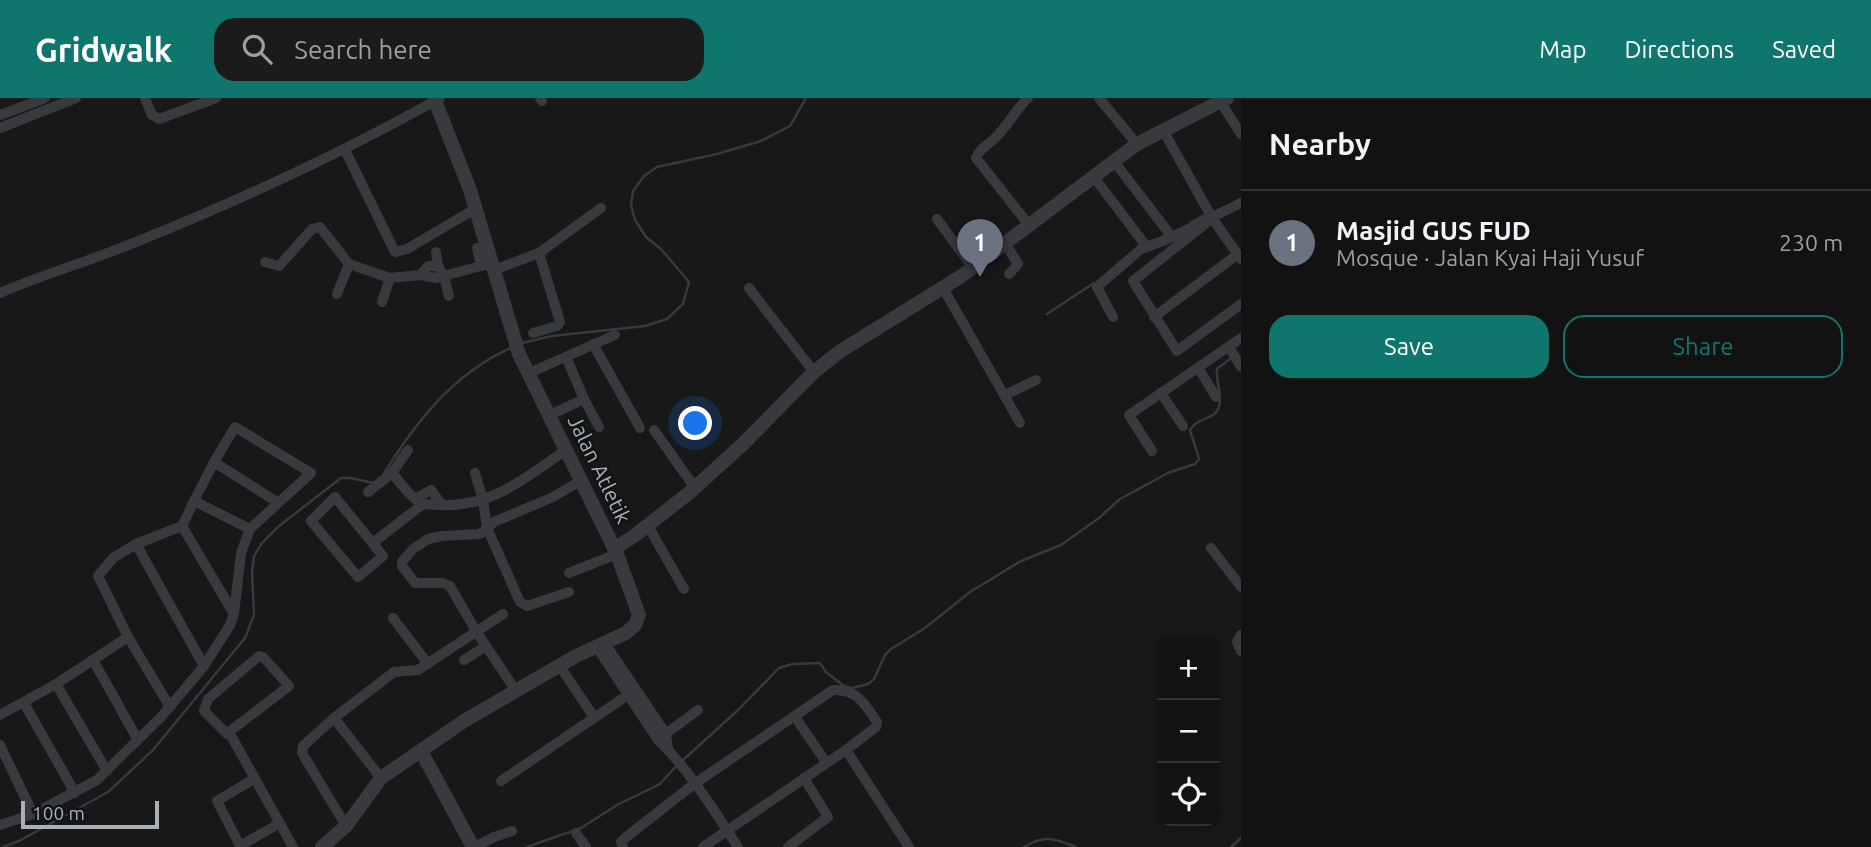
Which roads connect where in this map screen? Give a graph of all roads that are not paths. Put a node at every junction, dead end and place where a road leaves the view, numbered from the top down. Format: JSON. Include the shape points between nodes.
{"nodes":[{"id":1,"x":76,"y":98,"type":"edge"},
{"id":2,"x":145,"y":98,"type":"edge"},
{"id":3,"x":216,"y":98,"type":"edge"},
{"id":4,"x":1028,"y":98,"type":"edge"},
{"id":5,"x":1099,"y":98,"type":"edge"},
{"id":6,"x":437,"y":99,"type":"edge"},
{"id":7,"x":1223,"y":99,"type":"edge"},
{"id":8,"x":40,"y":104,"type":"edge"},
{"id":9,"x":0,"y":115,"type":"edge"},
{"id":10,"x":0,"y":128,"type":"edge"},
{"id":11,"x":1163,"y":130,"type":"junction"},
{"id":12,"x":1241,"y":134,"type":"edge"},
{"id":13,"x":1137,"y":144,"type":"junction"},
{"id":14,"x":345,"y":150,"type":"junction"},
{"id":15,"x":1113,"y":160,"type":"junction"},
{"id":16,"x":1093,"y":176,"type":"junction"},
{"id":17,"x":1241,"y":203,"type":"edge"},
{"id":18,"x":601,"y":208,"type":"dead end"},
{"id":19,"x":475,"y":209,"type":"junction"},
{"id":20,"x":1209,"y":212,"type":"junction"},
{"id":21,"x":937,"y":219,"type":"dead end"},
{"id":22,"x":1030,"y":225,"type":"junction"},
{"id":23,"x":1169,"y":234,"type":"junction"},
{"id":24,"x":1004,"y":243,"type":"junction"},
{"id":25,"x":1144,"y":243,"type":"junction"},
{"id":26,"x":477,"y":248,"type":"dead end"},
{"id":27,"x":436,"y":252,"type":"dead end"},
{"id":28,"x":539,"y":253,"type":"junction"},
{"id":29,"x":1239,"y":257,"type":"edge"},
{"id":30,"x":265,"y":262,"type":"dead end"},
{"id":31,"x":349,"y":264,"type":"junction"},
{"id":32,"x":489,"y":266,"type":"junction"},
{"id":33,"x":973,"y":268,"type":"junction"},
{"id":34,"x":441,"y":271,"type":"junction"},
{"id":35,"x":1009,"y":274,"type":"dead end"},
{"id":36,"x":390,"y":278,"type":"junction"},
{"id":37,"x":749,"y":288,"type":"dead end"},
{"id":38,"x":943,"y":288,"type":"junction"},
{"id":39,"x":0,"y":293,"type":"edge"},
{"id":40,"x":337,"y":294,"type":"dead end"},
{"id":41,"x":449,"y":296,"type":"dead end"},
{"id":42,"x":382,"y":302,"type":"dead end"},
{"id":43,"x":1241,"y":304,"type":"edge"},
{"id":44,"x":1113,"y":317,"type":"dead end"},
{"id":45,"x":1154,"y":317,"type":"junction"},
{"id":46,"x":533,"y":333,"type":"dead end"},
{"id":47,"x":615,"y":335,"type":"dead end"},
{"id":48,"x":1241,"y":338,"type":"edge"},
{"id":49,"x":593,"y":344,"type":"junction"},
{"id":50,"x":566,"y":357,"type":"junction"},
{"id":51,"x":1235,"y":357,"type":"edge"},
{"id":52,"x":1199,"y":369,"type":"junction"},
{"id":53,"x":814,"y":372,"type":"junction"},
{"id":54,"x":529,"y":373,"type":"junction"},
{"id":55,"x":1036,"y":380,"type":"dead end"},
{"id":56,"x":1161,"y":393,"type":"junction"},
{"id":57,"x":1004,"y":395,"type":"junction"},
{"id":58,"x":1216,"y":397,"type":"dead end"},
{"id":59,"x":583,"y":400,"type":"junction"},
{"id":60,"x":550,"y":415,"type":"junction"},
{"id":61,"x":1020,"y":423,"type":"dead end"},
{"id":62,"x":1183,"y":426,"type":"dead end"},
{"id":63,"x":599,"y":427,"type":"dead end"},
{"id":64,"x":640,"y":428,"type":"dead end"},
{"id":65,"x":654,"y":430,"type":"dead end"},
{"id":66,"x":408,"y":450,"type":"dead end"},
{"id":67,"x":566,"y":450,"type":"junction"},
{"id":68,"x":1152,"y":451,"type":"dead end"},
{"id":69,"x":214,"y":462,"type":"junction"},
{"id":70,"x":392,"y":472,"type":"junction"},
{"id":71,"x":475,"y":473,"type":"dead end"},
{"id":72,"x":582,"y":480,"type":"junction"},
{"id":73,"x":695,"y":488,"type":"junction"},
{"id":74,"x":369,"y":492,"type":"dead end"},
{"id":75,"x":483,"y":500,"type":"junction"},
{"id":76,"x":194,"y":501,"type":"junction"},
{"id":77,"x":419,"y":501,"type":"junction"},
{"id":78,"x":277,"y":502,"type":"junction"},
{"id":79,"x":182,"y":526,"type":"junction"},
{"id":80,"x":648,"y":526,"type":"junction"},
{"id":81,"x":487,"y":528,"type":"junction"},
{"id":82,"x":250,"y":529,"type":"junction"},
{"id":83,"x":374,"y":542,"type":"junction"},
{"id":84,"x":136,"y":544,"type":"junction"},
{"id":85,"x":1211,"y":548,"type":"dead end"},
{"id":86,"x":616,"y":551,"type":"junction"},
{"id":87,"x":569,"y":573,"type":"dead end"},
{"id":88,"x":1241,"y":587,"type":"edge"},
{"id":89,"x":684,"y":589,"type":"dead end"},
{"id":90,"x":569,"y":592,"type":"dead end"},
{"id":91,"x":234,"y":614,"type":"junction"},
{"id":92,"x":503,"y":614,"type":"dead end"},
{"id":93,"x":393,"y":618,"type":"dead end"},
{"id":94,"x":476,"y":631,"type":"junction"},
{"id":95,"x":1241,"y":635,"type":"edge"},
{"id":96,"x":128,"y":637,"type":"junction"},
{"id":97,"x":600,"y":644,"type":"junction"},
{"id":98,"x":486,"y":646,"type":"junction"},
{"id":99,"x":1241,"y":651,"type":"edge"},
{"id":100,"x":93,"y":660,"type":"junction"},
{"id":101,"x":464,"y":660,"type":"dead end"},
{"id":102,"x":428,"y":664,"type":"junction"},
{"id":103,"x":559,"y":665,"type":"junction"},
{"id":104,"x":204,"y":666,"type":"junction"},
{"id":105,"x":56,"y":684,"type":"junction"},
{"id":106,"x":516,"y":691,"type":"junction"},
{"id":107,"x":622,"y":699,"type":"dead end"},
{"id":108,"x":24,"y":703,"type":"junction"},
{"id":109,"x":170,"y":707,"type":"junction"},
{"id":110,"x":698,"y":710,"type":"dead end"},
{"id":111,"x":0,"y":715,"type":"edge"},
{"id":112,"x":594,"y":717,"type":"junction"},
{"id":113,"x":795,"y":717,"type":"junction"},
{"id":114,"x":334,"y":718,"type":"junction"},
{"id":115,"x":228,"y":733,"type":"junction"},
{"id":116,"x":662,"y":737,"type":"junction"},
{"id":117,"x":138,"y":740,"type":"junction"},
{"id":118,"x":0,"y":745,"type":"edge"},
{"id":119,"x":846,"y":750,"type":"junction"},
{"id":120,"x":421,"y":751,"type":"junction"},
{"id":121,"x":826,"y":762,"type":"junction"},
{"id":122,"x":107,"y":771,"type":"junction"},
{"id":123,"x":381,"y":778,"type":"junction"},
{"id":124,"x":804,"y":778,"type":"junction"},
{"id":125,"x":252,"y":780,"type":"junction"},
{"id":126,"x":501,"y":780,"type":"dead end"},
{"id":127,"x":694,"y":784,"type":"junction"},
{"id":128,"x":75,"y":793,"type":"junction"},
{"id":129,"x":33,"y":814,"type":"junction"},
{"id":130,"x":0,"y":825,"type":"edge"},
{"id":131,"x":277,"y":825,"type":"junction"},
{"id":132,"x":346,"y":826,"type":"junction"},
{"id":133,"x":726,"y":829,"type":"junction"},
{"id":134,"x":512,"y":831,"type":"dead end"},
{"id":135,"x":576,"y":833,"type":"dead end"},
{"id":136,"x":291,"y":847,"type":"edge"},
{"id":137,"x":322,"y":847,"type":"edge"},
{"id":138,"x":474,"y":847,"type":"edge"},
{"id":139,"x":586,"y":847,"type":"edge"},
{"id":140,"x":622,"y":847,"type":"edge"},
{"id":141,"x":702,"y":847,"type":"edge"},
{"id":142,"x":738,"y":847,"type":"edge"},
{"id":143,"x":788,"y":847,"type":"edge"},
{"id":144,"x":909,"y":847,"type":"edge"}],
"edges":[{"from":1,"to":8,"type":"street"},
{"from":2,"to":3,"type":"street","via":[[152,116],[159,119]]},
{"from":4,"to":22,"type":"street","via":[[976,159]]},
{"from":5,"to":13,"type":"street"},
{"from":6,"to":14,"type":"street"},
{"from":6,"to":19,"type":"street","name":"Jalan Atletik"},
{"from":7,"to":11,"type":"street"},
{"from":7,"to":12,"type":"street"},
{"from":8,"to":9,"type":"street"},
{"from":8,"to":10,"type":"street"},
{"from":11,"to":13,"type":"street"},
{"from":11,"to":20,"type":"street"},
{"from":13,"to":15,"type":"street"},
{"from":14,"to":19,"type":"street","via":[[395,252]]},
{"from":14,"to":39,"type":"street","via":[[186,222]]},
{"from":15,"to":16,"type":"street"},
{"from":15,"to":23,"type":"street"},
{"from":16,"to":22,"type":"street"},
{"from":16,"to":25,"type":"street"},
{"from":17,"to":20,"type":"street"},
{"from":18,"to":28,"type":"street"},
{"from":19,"to":32,"type":"street","name":"Jalan Atletik"},
{"from":20,"to":23,"type":"street"},
{"from":21,"to":33,"type":"street"},
{"from":22,"to":24,"type":"street"},
{"from":23,"to":25,"type":"street"},
{"from":24,"to":33,"type":"street"},
{"from":24,"to":35,"type":"street","via":[[1018,264]]},
{"from":25,"to":44,"type":"street","via":[[1097,287]]},
{"from":26,"to":32,"type":"street"},
{"from":27,"to":34,"type":"street"},
{"from":28,"to":32,"type":"street"},
{"from":28,"to":46,"type":"street","via":[[559,322]]},
{"from":29,"to":45,"type":"street"},
{"from":29,"to":45,"type":"street","via":[[1209,220],[1134,280]]},
{"from":30,"to":31,"type":"street","via":[[279,266],[312,229],[320,227]]},
{"from":31,"to":36,"type":"street"},
{"from":31,"to":40,"type":"street"},
{"from":32,"to":34,"type":"street"},
{"from":32,"to":54,"type":"street","name":"Jalan Atletik"},
{"from":33,"to":38,"type":"street"},
{"from":34,"to":36,"type":"street","via":[[431,278]]},
{"from":34,"to":41,"type":"street"},
{"from":36,"to":42,"type":"street"},
{"from":37,"to":53,"type":"street"},
{"from":38,"to":53,"type":"street"},
{"from":38,"to":57,"type":"street"},
{"from":43,"to":45,"type":"street","via":[[1179,351]]},
{"from":47,"to":49,"type":"street"},
{"from":48,"to":51,"type":"street"},
{"from":49,"to":50,"type":"street"},
{"from":49,"to":64,"type":"street"},
{"from":50,"to":54,"type":"street"},
{"from":50,"to":59,"type":"street"},
{"from":51,"to":52,"type":"street"},
{"from":52,"to":56,"type":"street"},
{"from":52,"to":58,"type":"street"},
{"from":53,"to":73,"type":"street"},
{"from":54,"to":60,"type":"street","name":"Jalan Atletik"},
{"from":55,"to":57,"type":"street"},
{"from":56,"to":62,"type":"street"},
{"from":56,"to":68,"type":"street","via":[[1128,416]]},
{"from":57,"to":61,"type":"street"},
{"from":59,"to":60,"type":"street"},
{"from":59,"to":63,"type":"street"},
{"from":60,"to":67,"type":"street","name":"Jalan Atletik"},
{"from":65,"to":73,"type":"street"},
{"from":66,"to":70,"type":"street"},
{"from":67,"to":72,"type":"street","name":"Jalan Atletik"},
{"from":67,"to":75,"type":"street"},
{"from":69,"to":76,"type":"street"},
{"from":69,"to":78,"type":"street"},
{"from":69,"to":78,"type":"street","via":[[235,427],[310,471]]},
{"from":70,"to":74,"type":"street"},
{"from":70,"to":77,"type":"street"},
{"from":71,"to":75,"type":"street"},
{"from":72,"to":81,"type":"street"},
{"from":72,"to":86,"type":"street","name":"Jalan Atletik"},
{"from":73,"to":80,"type":"street"},
{"from":75,"to":77,"type":"street","via":[[442,505],[431,490]]},
{"from":75,"to":81,"type":"street"},
{"from":76,"to":79,"type":"street"},
{"from":76,"to":82,"type":"street"},
{"from":77,"to":83,"type":"street"},
{"from":78,"to":82,"type":"street"},
{"from":79,"to":84,"type":"street"},
{"from":79,"to":91,"type":"street"},
{"from":80,"to":86,"type":"street"},
{"from":80,"to":89,"type":"street"},
{"from":81,"to":90,"type":"street","via":[[524,606]]},
{"from":81,"to":94,"type":"street","via":[[478,535],[442,536],[419,544],[402,562],[416,584],[450,586]]},
{"from":82,"to":91,"type":"street","via":[[241,553]]},
{"from":83,"to":83,"type":"street","via":[[335,497],[311,519],[356,576],[383,557]]},
{"from":84,"to":96,"type":"street","via":[[113,558],[98,576]]},
{"from":84,"to":104,"type":"street"},
{"from":85,"to":88,"type":"street"},
{"from":86,"to":87,"type":"street"},
{"from":86,"to":97,"type":"street","name":"Jalan Atletik","via":[[639,615],[626,633]]},
{"from":91,"to":104,"type":"street"},
{"from":92,"to":94,"type":"street"},
{"from":93,"to":102,"type":"street"},
{"from":94,"to":98,"type":"street"},
{"from":94,"to":102,"type":"street"},
{"from":95,"to":99,"type":"street","via":[[1237,642]]},
{"from":96,"to":100,"type":"street"},
{"from":96,"to":109,"type":"street"},
{"from":97,"to":103,"type":"street","name":"Jalan Atletik"},
{"from":97,"to":116,"type":"street"},
{"from":98,"to":101,"type":"street"},
{"from":98,"to":106,"type":"street"},
{"from":100,"to":105,"type":"street"},
{"from":100,"to":117,"type":"street"},
{"from":102,"to":114,"type":"street","via":[[414,671],[394,672]]},
{"from":103,"to":106,"type":"street","name":"Jalan Atletik"},
{"from":103,"to":112,"type":"street"},
{"from":104,"to":109,"type":"street"},
{"from":105,"to":108,"type":"street"},
{"from":105,"to":122,"type":"street"},
{"from":106,"to":120,"type":"street","name":"Jalan Atletik"},
{"from":107,"to":112,"type":"street"},
{"from":108,"to":111,"type":"street"},
{"from":108,"to":128,"type":"street"},
{"from":109,"to":117,"type":"street"},
{"from":110,"to":116,"type":"street"},
{"from":112,"to":126,"type":"street"},
{"from":113,"to":119,"type":"street","via":[[834,690],[858,695],[877,724]]},
{"from":113,"to":121,"type":"street"},
{"from":113,"to":127,"type":"street"},
{"from":114,"to":123,"type":"street"},
{"from":114,"to":132,"type":"street","via":[[301,750]]},
{"from":115,"to":115,"type":"street","via":[[289,686],[263,657],[205,703],[208,717]]},
{"from":115,"to":125,"type":"street"},
{"from":115,"to":136,"type":"street"},
{"from":116,"to":127,"type":"street"},
{"from":117,"to":122,"type":"street"},
{"from":118,"to":129,"type":"street"},
{"from":119,"to":121,"type":"street"},
{"from":119,"to":144,"type":"street"},
{"from":120,"to":123,"type":"street","name":"Jalan Atletik"},
{"from":120,"to":138,"type":"street"},
{"from":121,"to":124,"type":"street"},
{"from":122,"to":128,"type":"street"},
{"from":123,"to":132,"type":"street","name":"Jalan Atletik"},
{"from":124,"to":133,"type":"street"},
{"from":124,"to":143,"type":"street","via":[[828,817]]},
{"from":125,"to":131,"type":"street"},
{"from":125,"to":131,"type":"street","via":[[217,800],[239,844]]},
{"from":127,"to":133,"type":"street"},
{"from":127,"to":140,"type":"street","via":[[625,838]]},
{"from":128,"to":129,"type":"street"},
{"from":129,"to":130,"type":"street"},
{"from":131,"to":136,"type":"street"},
{"from":132,"to":137,"type":"street","name":"Jalan Atletik"},
{"from":133,"to":141,"type":"street"},
{"from":133,"to":142,"type":"street"},
{"from":134,"to":138,"type":"street"},
{"from":135,"to":139,"type":"street"}]}
